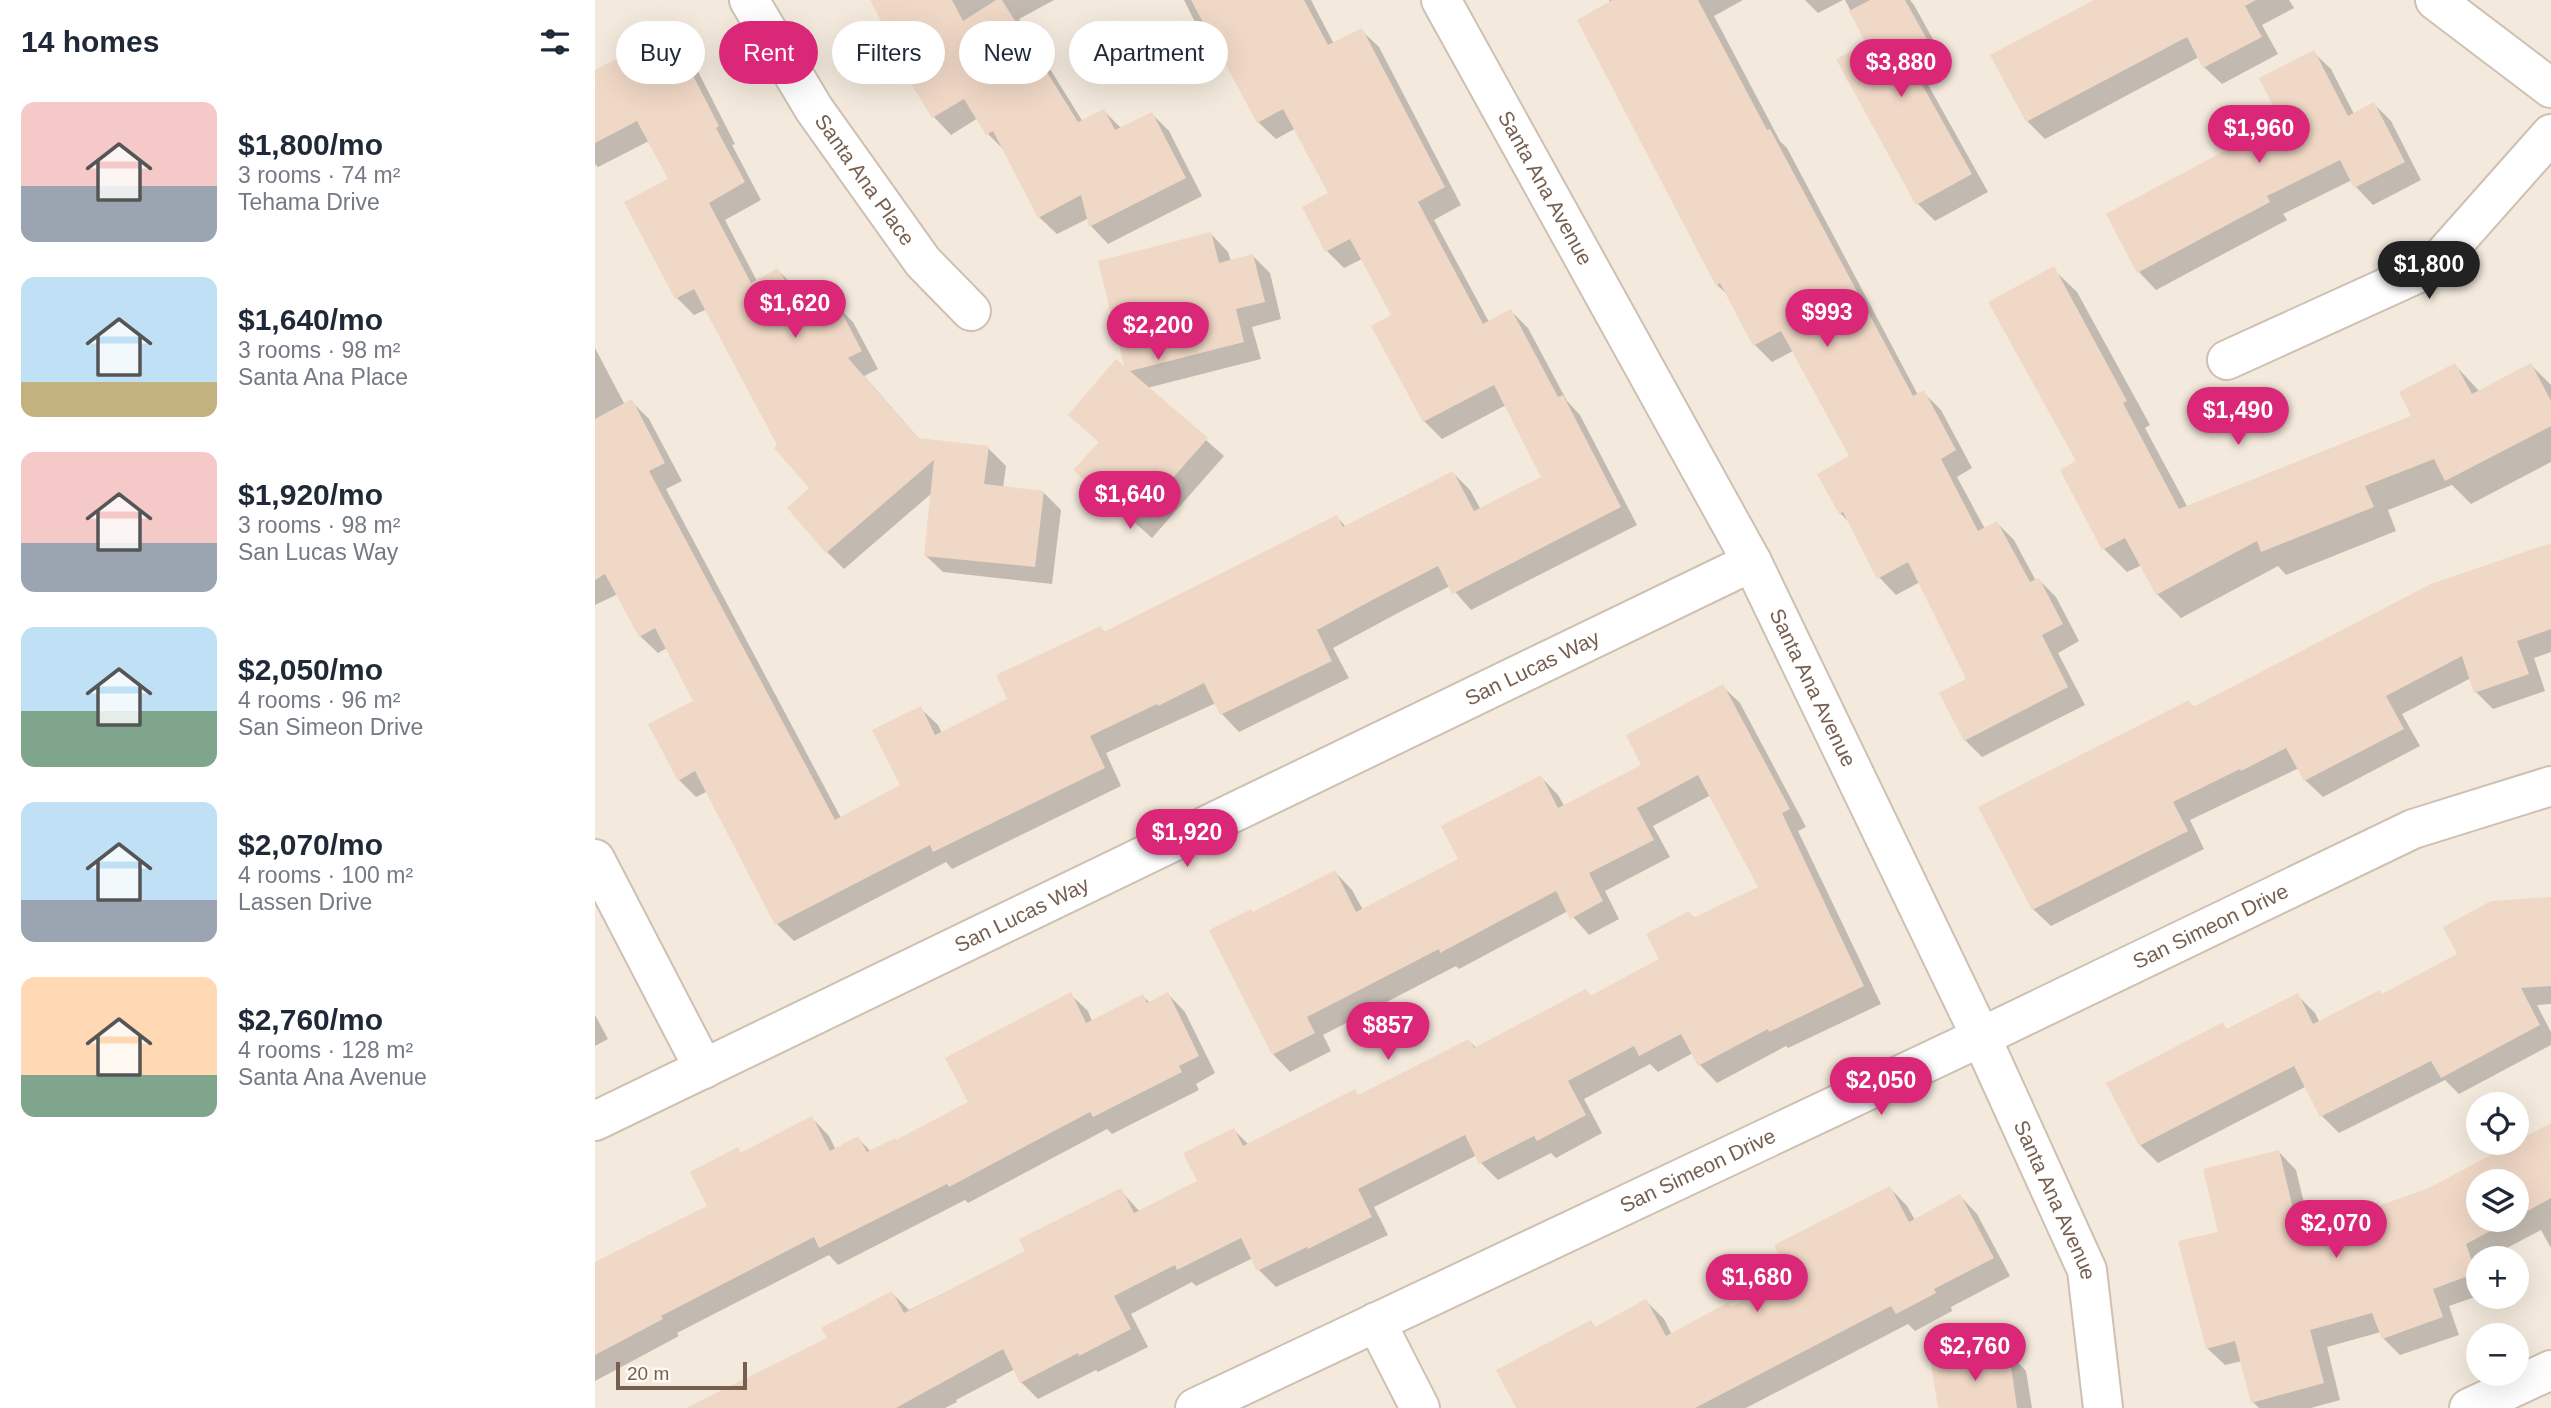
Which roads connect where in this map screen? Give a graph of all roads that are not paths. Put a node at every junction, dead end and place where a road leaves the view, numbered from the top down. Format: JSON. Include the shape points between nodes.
{"nodes":[{"id":1,"x":749,"y":0,"type":"edge"},
{"id":2,"x":1441,"y":0,"type":"edge"},
{"id":3,"x":2435,"y":0,"type":"edge"},
{"id":4,"x":2551,"y":88,"type":"edge"},
{"id":5,"x":2551,"y":134,"type":"edge"},
{"id":6,"x":971,"y":311,"type":"dead end"},
{"id":7,"x":2228,"y":360,"type":"dead end"},
{"id":8,"x":1752,"y":562,"type":"junction"},
{"id":9,"x":2551,"y":786,"type":"edge"},
{"id":10,"x":595,"y":859,"type":"edge"},
{"id":11,"x":1981,"y":1037,"type":"junction"},
{"id":12,"x":704,"y":1069,"type":"junction"},
{"id":13,"x":595,"y":1121,"type":"edge"},
{"id":14,"x":1376,"y":1322,"type":"junction"},
{"id":15,"x":2551,"y":1370,"type":"edge"},
{"id":16,"x":1195,"y":1408,"type":"edge"},
{"id":17,"x":1420,"y":1408,"type":"edge"},
{"id":18,"x":2103,"y":1408,"type":"edge"},
{"id":19,"x":2469,"y":1408,"type":"edge"}],
"edges":[{"from":1,"to":6,"type":"street","name":"Santa Ana Place","via":[[814,109],[923,262]]},
{"from":2,"to":8,"type":"street","name":"Santa Ana Avenue"},
{"from":3,"to":4,"type":"street"},
{"from":5,"to":7,"type":"street","via":[[2434,266]]},
{"from":8,"to":11,"type":"street","name":"Santa Ana Avenue"},
{"from":8,"to":12,"type":"street","name":"San Lucas Way"},
{"from":9,"to":11,"type":"street","name":"San Simeon Drive","via":[[2413,829]]},
{"from":10,"to":12,"type":"street"},
{"from":11,"to":14,"type":"street","name":"San Simeon Drive"},
{"from":11,"to":18,"type":"street","name":"Santa Ana Avenue","via":[[2087,1270]]},
{"from":12,"to":13,"type":"street","name":"San Lucas Way"},
{"from":14,"to":16,"type":"street","name":"San Simeon Drive"},
{"from":14,"to":17,"type":"street"},
{"from":15,"to":19,"type":"street"}]}
